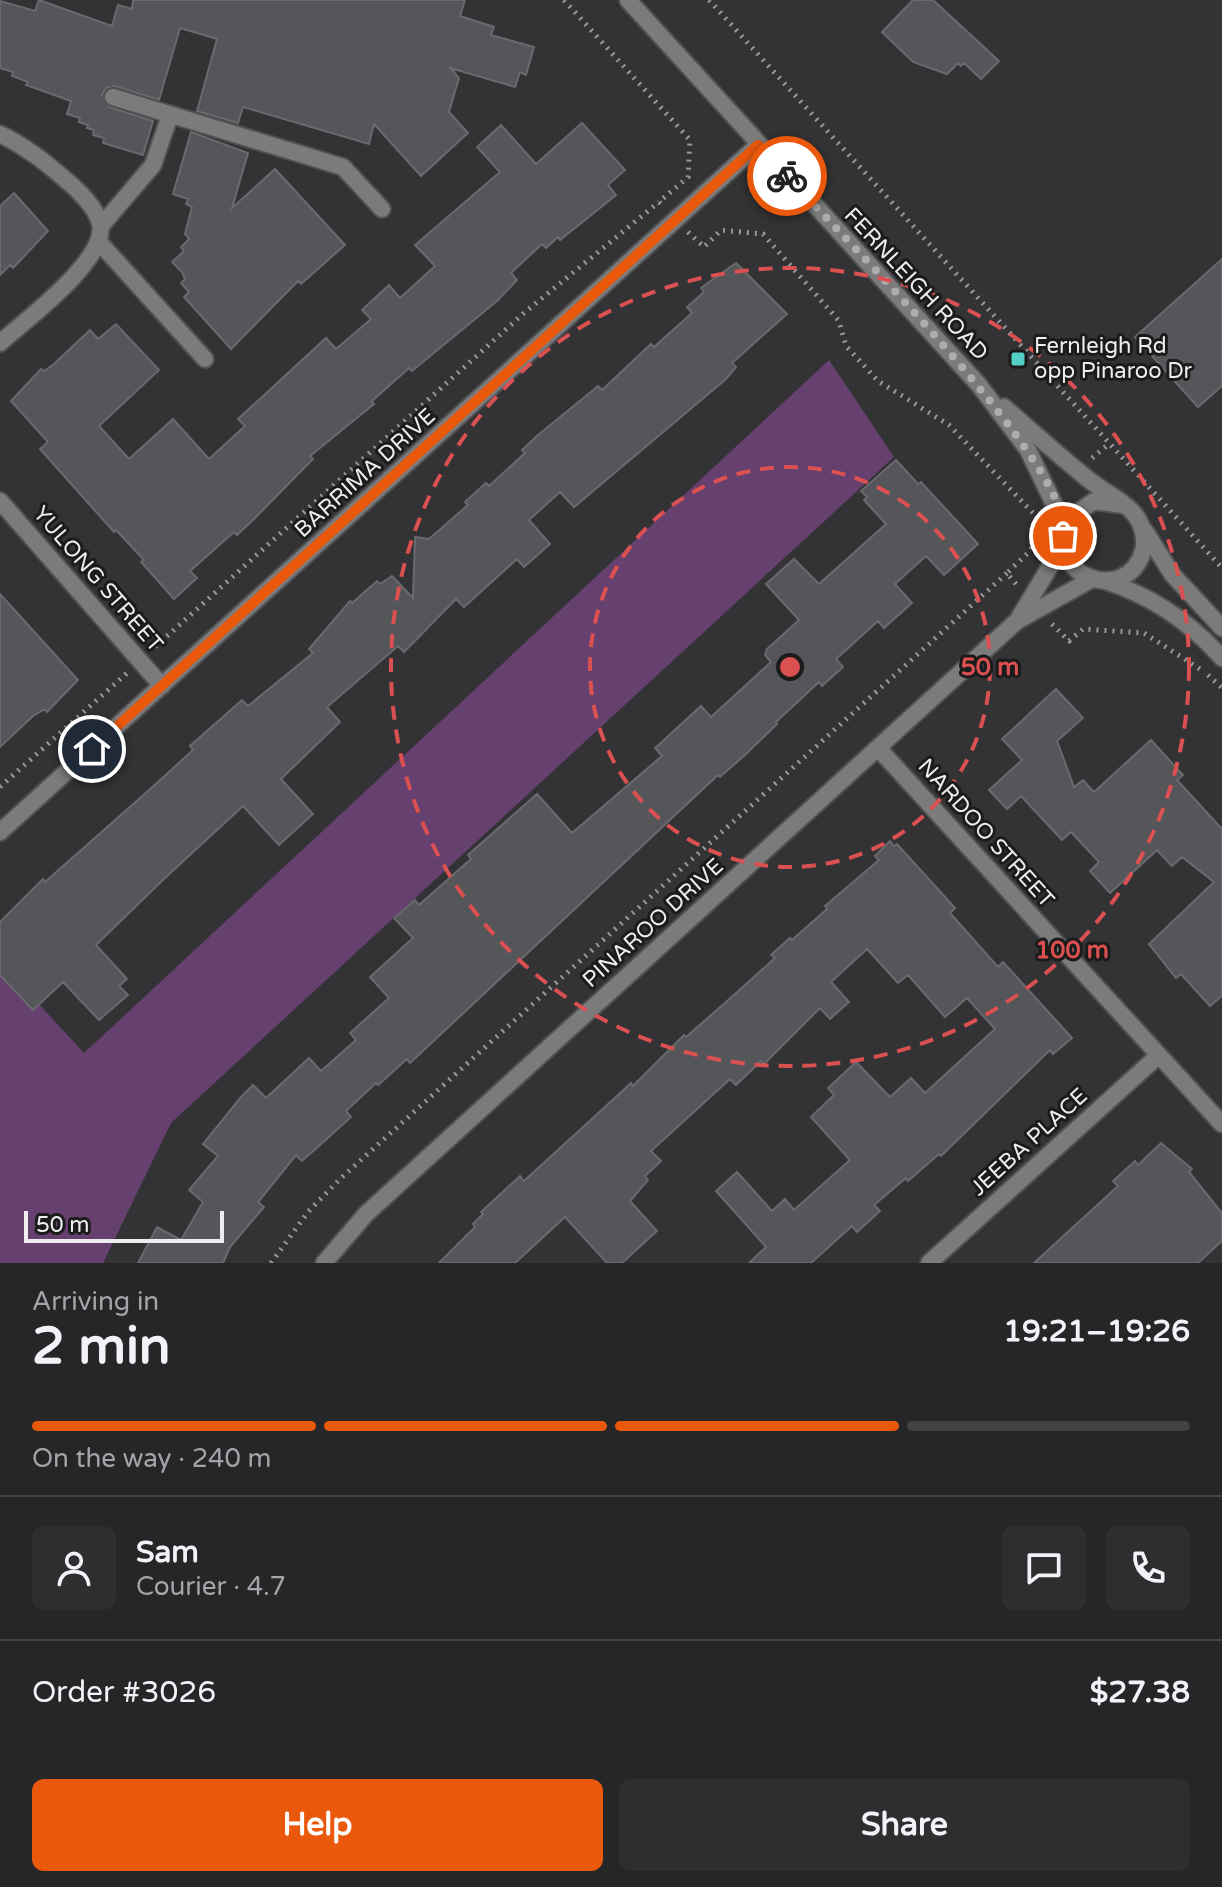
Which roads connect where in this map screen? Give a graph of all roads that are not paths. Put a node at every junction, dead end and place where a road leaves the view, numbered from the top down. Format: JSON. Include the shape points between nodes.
{"nodes":[{"id":1,"x":628,"y":0,"type":"edge"},
{"id":2,"x":113,"y":97,"type":"dead end"},
{"id":3,"x":170,"y":115,"type":"junction"},
{"id":4,"x":0,"y":134,"type":"edge"},
{"id":5,"x":758,"y":145,"type":"junction"},
{"id":6,"x":382,"y":209,"type":"dead end"},
{"id":7,"x":100,"y":234,"type":"junction"},
{"id":8,"x":0,"y":343,"type":"edge"},
{"id":9,"x":205,"y":359,"type":"dead end"},
{"id":10,"x":979,"y":385,"type":"junction"},
{"id":11,"x":0,"y":501,"type":"edge"},
{"id":12,"x":1123,"y":505,"type":"junction"},
{"id":13,"x":1140,"y":523,"type":"junction"},
{"id":14,"x":1065,"y":527,"type":"junction"},
{"id":15,"x":1063,"y":545,"type":"junction"},
{"id":16,"x":1098,"y":580,"type":"junction"},
{"id":17,"x":1034,"y":604,"type":"junction"},
{"id":18,"x":1222,"y":628,"type":"edge"},
{"id":19,"x":1222,"y":658,"type":"edge"},
{"id":20,"x":162,"y":686,"type":"junction"},
{"id":21,"x":878,"y":748,"type":"junction"},
{"id":22,"x":0,"y":832,"type":"edge"},
{"id":23,"x":1159,"y":1055,"type":"junction"},
{"id":24,"x":1222,"y":1124,"type":"edge"},
{"id":25,"x":324,"y":1263,"type":"edge"},
{"id":26,"x":929,"y":1263,"type":"edge"}],
"edges":[{"from":1,"to":5,"type":"street","name":"FERNLEIGH ROAD"},
{"from":2,"to":3,"type":"street"},
{"from":3,"to":6,"type":"street","via":[[343,167]]},
{"from":3,"to":7,"type":"street","via":[[153,165]]},
{"from":4,"to":7,"type":"street","via":[[73,186],[92,207]]},
{"from":5,"to":10,"type":"street","name":"FERNLEIGH ROAD"},
{"from":5,"to":20,"type":"street","name":"BARRIMA DRIVE"},
{"from":7,"to":8,"type":"street","via":[[78,273]]},
{"from":7,"to":9,"type":"street"},
{"from":10,"to":12,"type":"street","name":"FERNLEIGH ROAD"},
{"from":10,"to":14,"type":"street","name":"FERNLEIGH ROAD","via":[[1028,450]]},
{"from":11,"to":20,"type":"street","name":"YULONG STREET"},
{"from":12,"to":13,"type":"street"},
{"from":12,"to":14,"type":"street","via":[[1094,501],[1076,510]]},
{"from":13,"to":16,"type":"street","via":[[1144,536],[1138,562],[1118,579]]},
{"from":13,"to":18,"type":"street","via":[[1172,574]]},
{"from":14,"to":15,"type":"street"},
{"from":15,"to":16,"type":"street","via":[[1072,566]]},
{"from":15,"to":17,"type":"street","name":"PINAROO DRIVE"},
{"from":16,"to":17,"type":"street","name":"PINAROO DRIVE"},
{"from":16,"to":19,"type":"street","via":[[1173,613]]},
{"from":17,"to":21,"type":"street","name":"PINAROO DRIVE"},
{"from":20,"to":22,"type":"street","name":"BARRIMA DRIVE"},
{"from":21,"to":23,"type":"street","name":"NARDOO STREET"},
{"from":21,"to":25,"type":"street","name":"PINAROO DRIVE","via":[[378,1203]]},
{"from":23,"to":24,"type":"street","name":"NARDOO STREET"},
{"from":23,"to":26,"type":"street","name":"JEEBA PLACE"}]}
